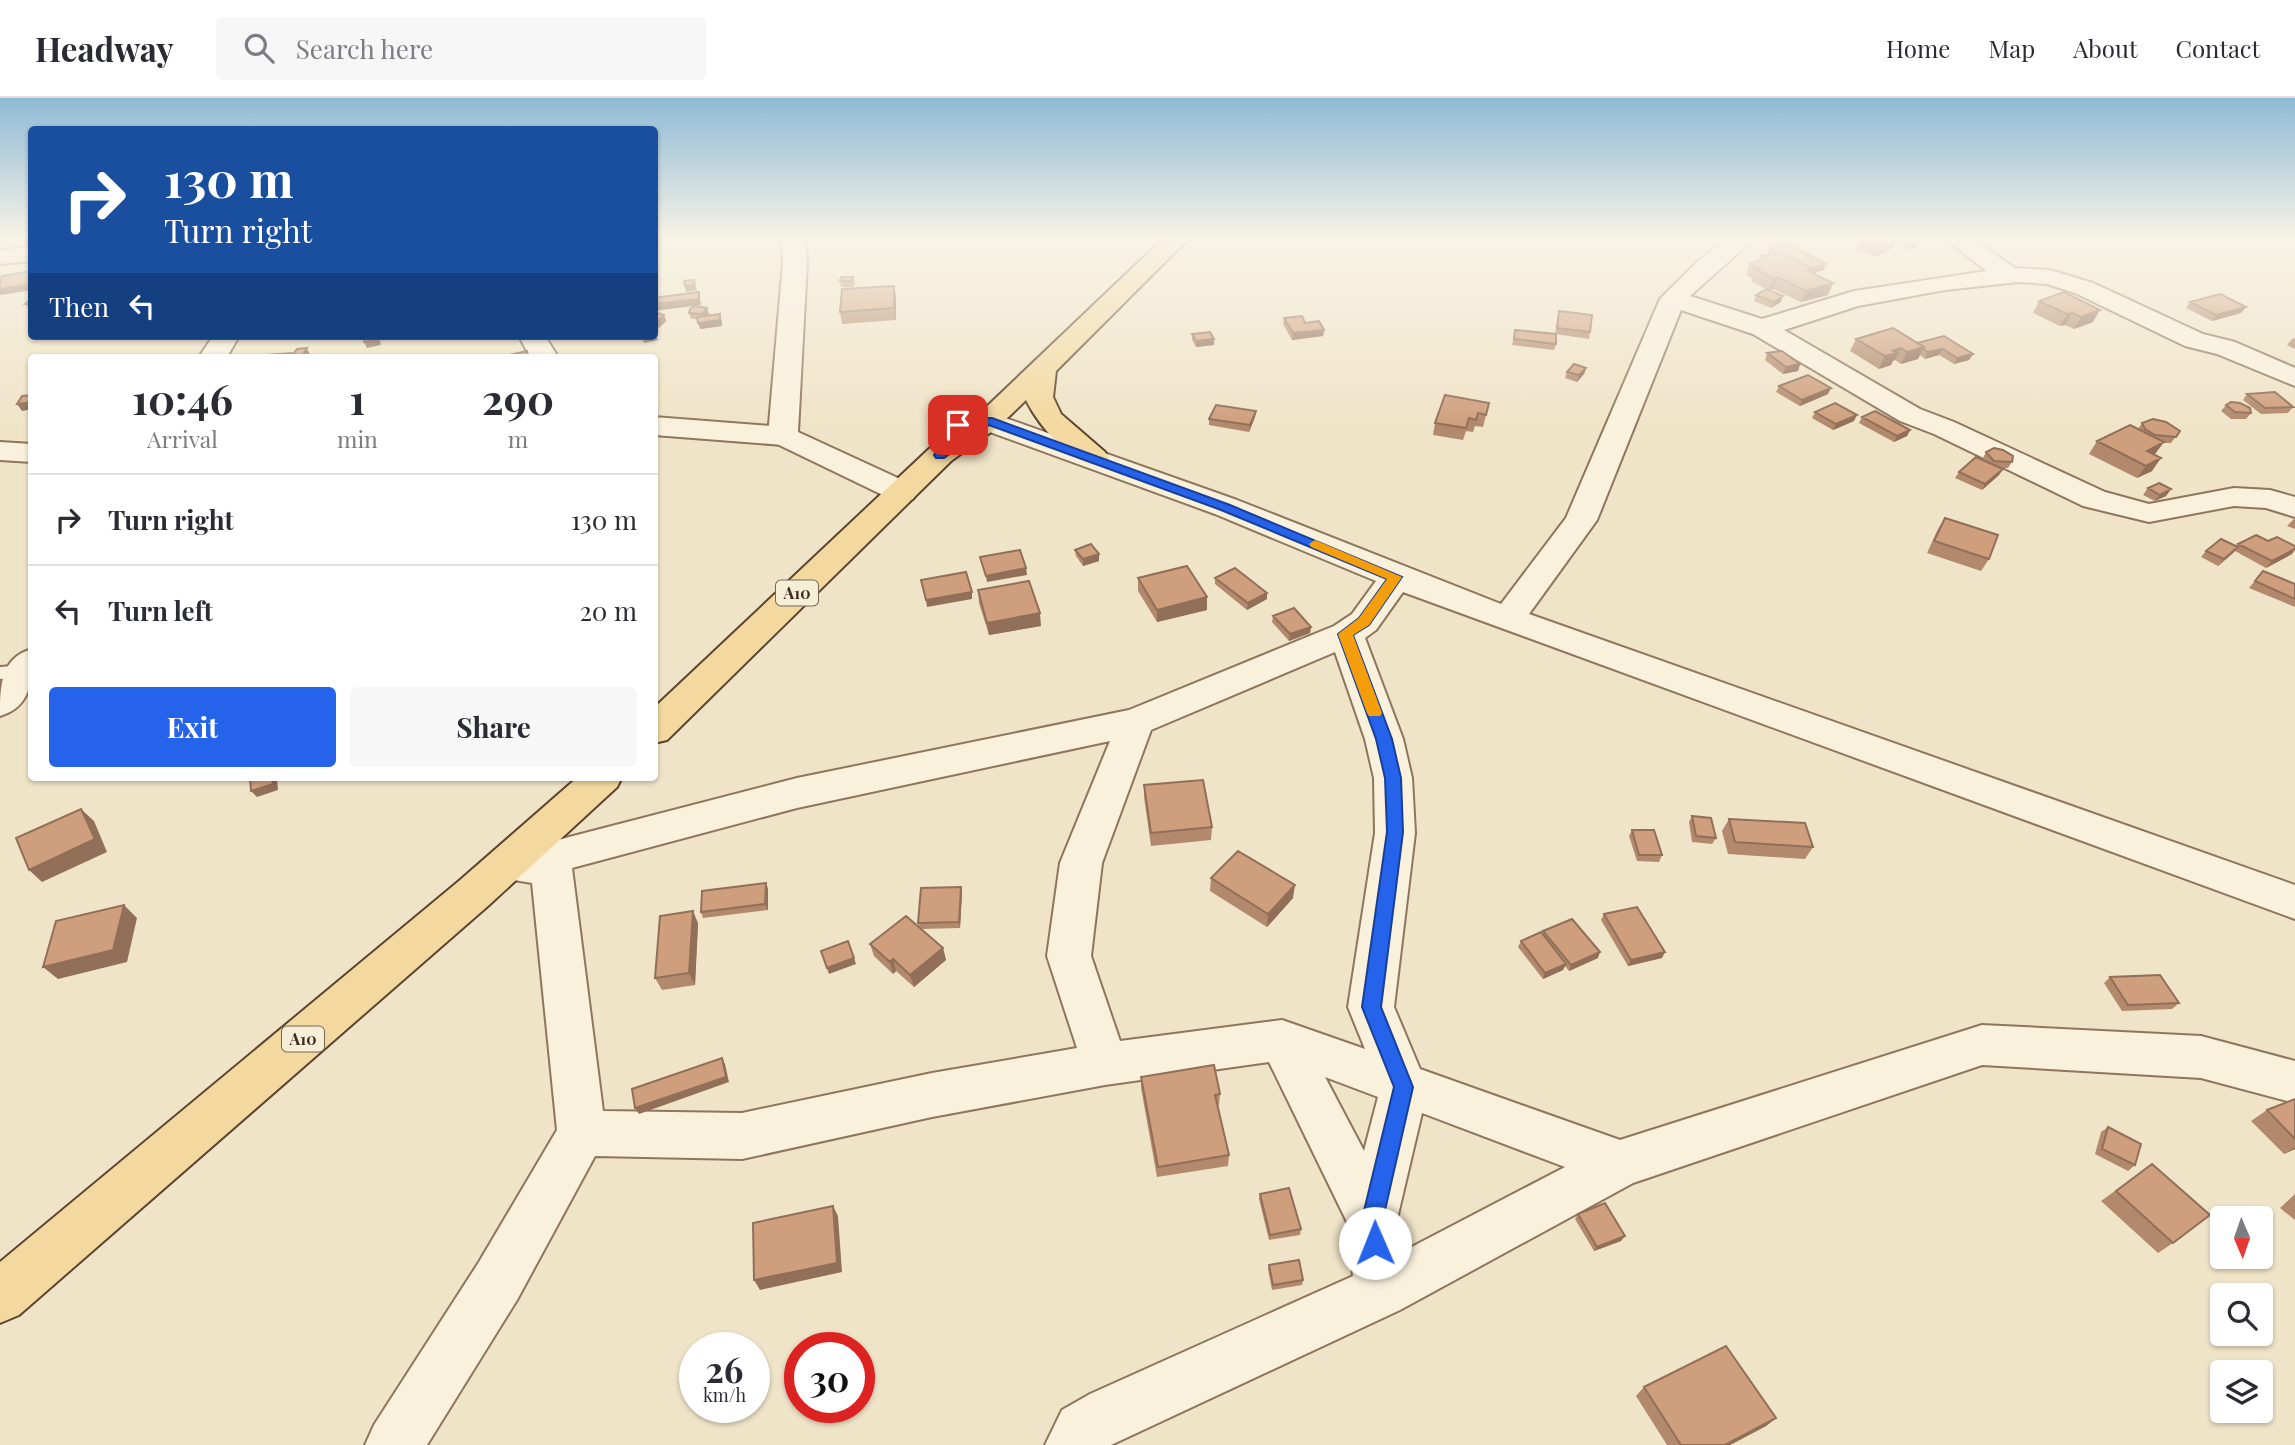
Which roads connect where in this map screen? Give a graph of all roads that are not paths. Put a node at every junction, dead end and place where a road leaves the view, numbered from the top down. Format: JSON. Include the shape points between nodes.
{"nodes":[{"id":1,"x":1673,"y":299,"type":"edge"},
{"id":2,"x":792,"y":300,"type":"edge"},
{"id":3,"x":1087,"y":300,"type":"edge"},
{"id":4,"x":1113,"y":300,"type":"edge"},
{"id":5,"x":1676,"y":300,"type":"edge"},
{"id":6,"x":1851,"y":300,"type":"edge"},
{"id":7,"x":2107,"y":300,"type":"edge"},
{"id":8,"x":1762,"y":328,"type":"junction"},
{"id":9,"x":1042,"y":369,"type":"junction"},
{"id":10,"x":2295,"y":379,"type":"edge"},
{"id":11,"x":977,"y":417,"type":"junction"},
{"id":12,"x":658,"y":426,"type":"edge"},
{"id":13,"x":783,"y":436,"type":"junction"},
{"id":14,"x":0,"y":451,"type":"edge"},
{"id":15,"x":28,"y":453,"type":"edge"},
{"id":16,"x":1094,"y":458,"type":"junction"},
{"id":17,"x":902,"y":492,"type":"junction"},
{"id":18,"x":2287,"y":497,"type":"edge"},
{"id":19,"x":1396,"y":577,"type":"junction"},
{"id":20,"x":1508,"y":619,"type":"junction"},
{"id":21,"x":1346,"y":634,"type":"junction"},
{"id":22,"x":19,"y":668,"type":"edge"},
{"id":23,"x":0,"y":703,"type":"edge"},
{"id":24,"x":1136,"y":722,"type":"junction"},
{"id":25,"x":658,"y":726,"type":"edge"},
{"id":26,"x":599,"y":781,"type":"edge"},
{"id":27,"x":550,"y":858,"type":"junction"},
{"id":28,"x":474,"y":893,"type":"junction"},
{"id":29,"x":2295,"y":902,"type":"edge"},
{"id":30,"x":1282,"y":1040,"type":"junction"},
{"id":31,"x":1105,"y":1064,"type":"junction"},
{"id":32,"x":2295,"y":1082,"type":"edge"},
{"id":33,"x":1404,"y":1087,"type":"junction"},
{"id":34,"x":582,"y":1133,"type":"junction"},
{"id":35,"x":1620,"y":1164,"type":"junction"},
{"id":36,"x":1372,"y":1219,"type":"junction"},
{"id":37,"x":1381,"y":1291,"type":"junction"},
{"id":38,"x":0,"y":1296,"type":"edge"},
{"id":39,"x":394,"y":1445,"type":"edge"},
{"id":40,"x":1074,"y":1445,"type":"edge"}],
"edges":[{"from":1,"to":20,"type":"street","via":[[1581,520]]},
{"from":2,"to":13,"type":"street"},
{"from":3,"to":11,"type":"main road","number":"A10"},
{"from":4,"to":9,"type":"main road","number":"A10"},
{"from":5,"to":8,"type":"street"},
{"from":6,"to":8,"type":"street"},
{"from":7,"to":10,"type":"street"},
{"from":8,"to":18,"type":"street","via":[[1901,411],[2094,499],[2149,513],[2234,497]]},
{"from":9,"to":11,"type":"main road","number":"A10"},
{"from":9,"to":16,"type":"main road","via":[[1039,397],[1049,418]]},
{"from":11,"to":16,"type":"street"},
{"from":11,"to":17,"type":"main road","number":"A10"},
{"from":12,"to":13,"type":"street"},
{"from":13,"to":17,"type":"street"},
{"from":14,"to":15,"type":"street"},
{"from":16,"to":19,"type":"street"},
{"from":17,"to":25,"type":"main road","number":"A10"},
{"from":19,"to":20,"type":"street"},
{"from":19,"to":21,"type":"street","via":[[1364,622]]},
{"from":20,"to":29,"type":"street"},
{"from":21,"to":24,"type":"street"},
{"from":21,"to":33,"type":"street","via":[[1384,739],[1393,778],[1395,832],[1371,1007]]},
{"from":22,"to":23,"type":"street"},
{"from":24,"to":27,"type":"street","via":[[797,793]]},
{"from":24,"to":31,"type":"street","via":[[1081,863],[1069,956]]},
{"from":26,"to":28,"type":"main road","number":"A10"},
{"from":27,"to":28,"type":"street"},
{"from":27,"to":34,"type":"street"},
{"from":28,"to":38,"type":"main road","number":"A10"},
{"from":30,"to":31,"type":"street"},
{"from":30,"to":33,"type":"street"},
{"from":30,"to":36,"type":"street"},
{"from":31,"to":34,"type":"street","via":[[742,1136]]},
{"from":32,"to":35,"type":"street","via":[[2201,1057],[1982,1045]]},
{"from":33,"to":35,"type":"street"},
{"from":33,"to":36,"type":"street"},
{"from":34,"to":39,"type":"street","via":[[498,1281]]},
{"from":35,"to":37,"type":"street"},
{"from":36,"to":37,"type":"street"},
{"from":37,"to":40,"type":"street","via":[[1110,1414],[1082,1430]]}]}
